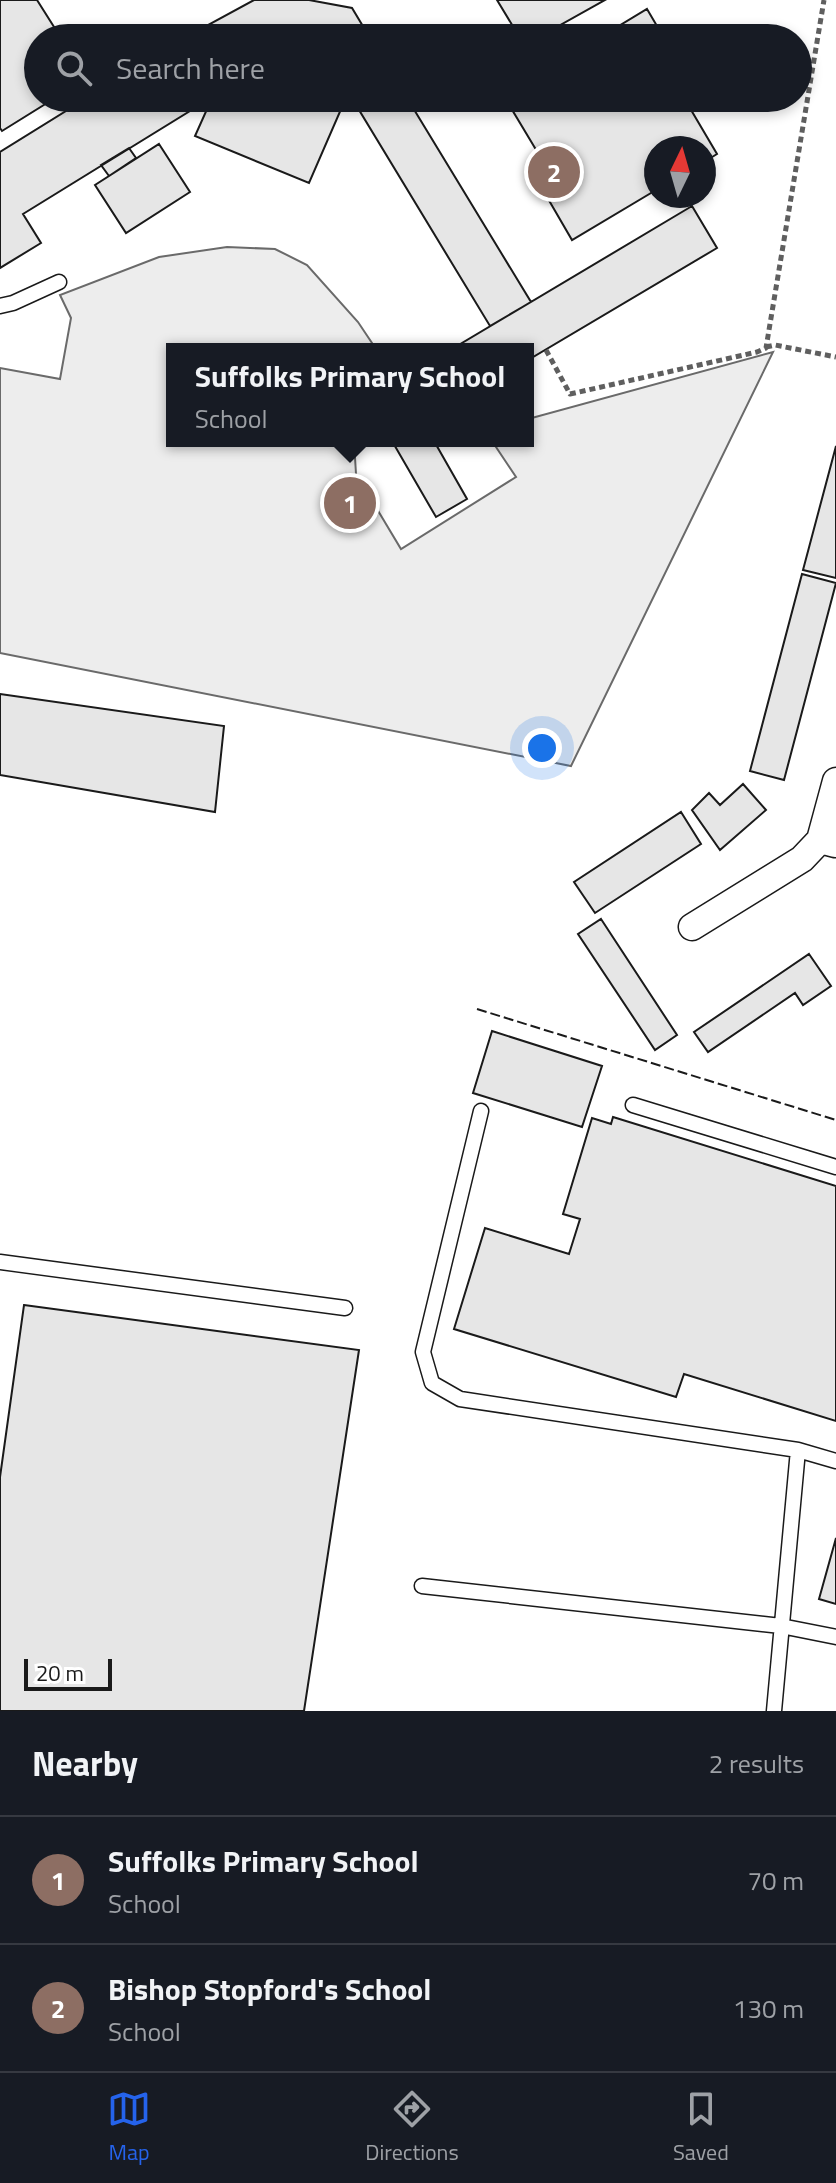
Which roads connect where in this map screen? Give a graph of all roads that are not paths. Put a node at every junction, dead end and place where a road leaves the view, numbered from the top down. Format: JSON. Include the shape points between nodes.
{"nodes":[{"id":1,"x":59,"y":282,"type":"dead end"},
{"id":2,"x":0,"y":306,"type":"edge"},
{"id":3,"x":836,"y":781,"type":"edge"},
{"id":4,"x":828,"y":842,"type":"edge"},
{"id":5,"x":692,"y":927,"type":"dead end"},
{"id":6,"x":633,"y":1105,"type":"dead end"},
{"id":7,"x":481,"y":1111,"type":"dead end"},
{"id":8,"x":836,"y":1167,"type":"edge"},
{"id":9,"x":0,"y":1262,"type":"edge"},
{"id":10,"x":345,"y":1308,"type":"dead end"},
{"id":11,"x":798,"y":1450,"type":"junction"},
{"id":12,"x":836,"y":1461,"type":"edge"},
{"id":13,"x":422,"y":1586,"type":"dead end"},
{"id":14,"x":781,"y":1626,"type":"junction"},
{"id":15,"x":836,"y":1637,"type":"edge"},
{"id":16,"x":774,"y":1711,"type":"edge"}],
"edges":[{"from":1,"to":2,"type":"lane"},
{"from":3,"to":4,"type":"street"},
{"from":4,"to":5,"type":"street"},
{"from":6,"to":8,"type":"lane"},
{"from":7,"to":11,"type":"lane","via":[[423,1352],[432,1383],[460,1399]]},
{"from":9,"to":10,"type":"lane"},
{"from":11,"to":12,"type":"lane"},
{"from":11,"to":14,"type":"lane"},
{"from":13,"to":14,"type":"lane"},
{"from":14,"to":15,"type":"lane"},
{"from":14,"to":16,"type":"lane"}]}
